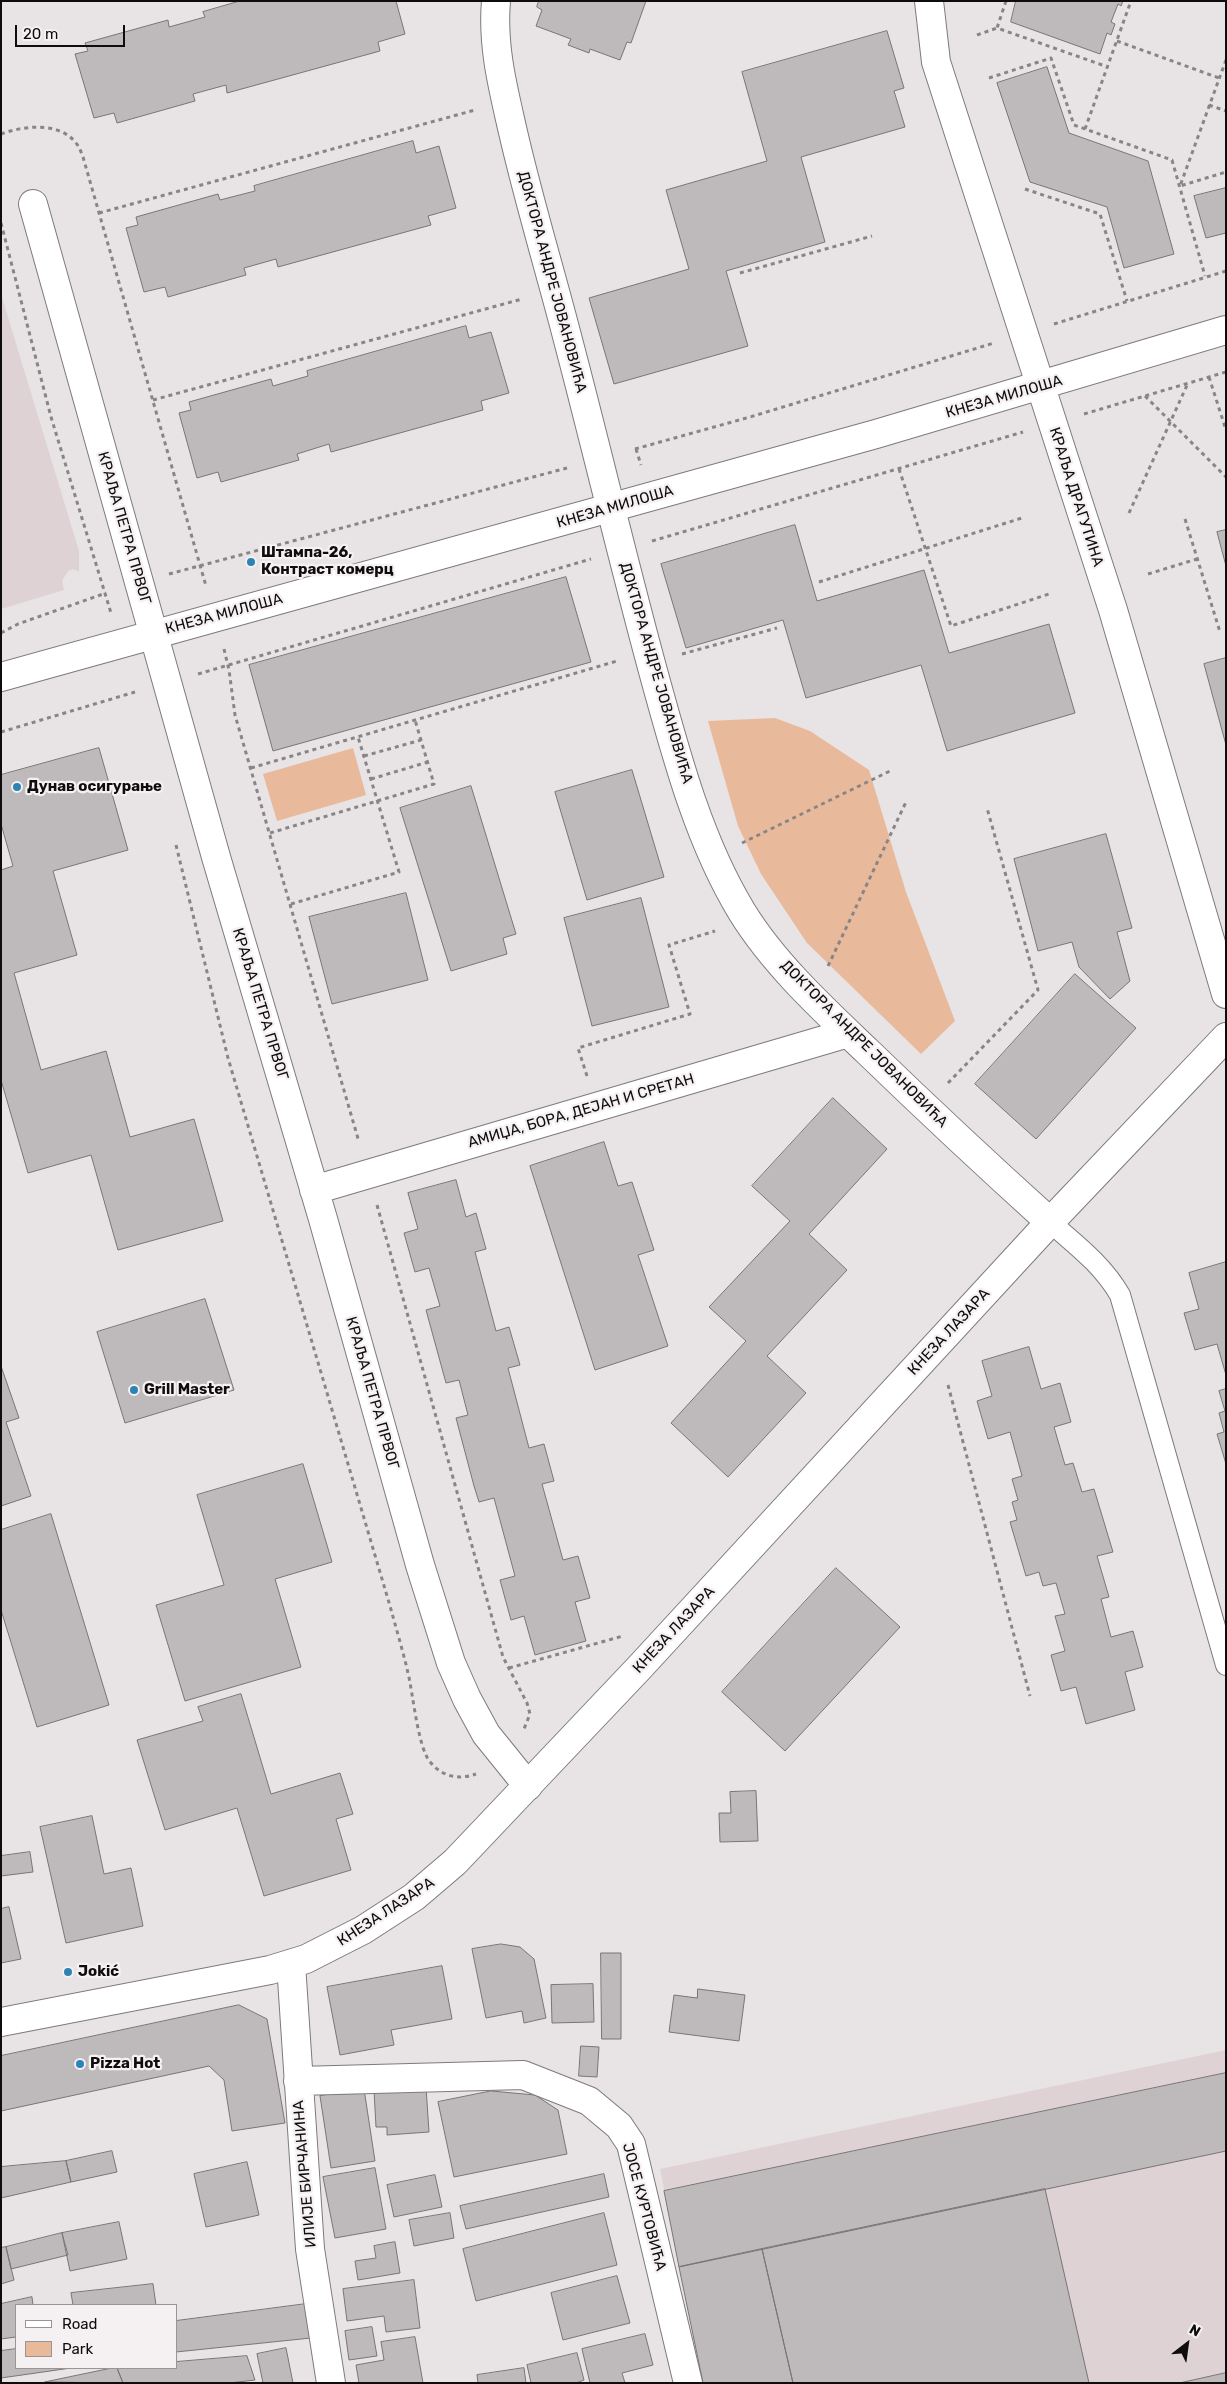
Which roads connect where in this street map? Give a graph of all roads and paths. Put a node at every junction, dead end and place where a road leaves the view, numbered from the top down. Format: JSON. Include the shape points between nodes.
{"nodes":[{"id":1,"x":496,"y":1,"type":"edge"},
{"id":2,"x":929,"y":1,"type":"edge"},
{"id":3,"x":1006,"y":1,"type":"edge"},
{"id":4,"x":1131,"y":1,"type":"edge"},
{"id":5,"x":997,"y":28,"type":"junction"},
{"id":6,"x":977,"y":34,"type":"dead end"},
{"id":7,"x":1117,"y":41,"type":"junction"},
{"id":8,"x":1226,"y":60,"type":"edge"},
{"id":9,"x":1108,"y":67,"type":"junction"},
{"id":10,"x":989,"y":78,"type":"dead end"},
{"id":11,"x":1220,"y":78,"type":"junction"},
{"id":12,"x":1209,"y":105,"type":"junction"},
{"id":13,"x":476,"y":109,"type":"dead end"},
{"id":14,"x":1226,"y":111,"type":"edge"},
{"id":15,"x":1086,"y":129,"type":"junction"},
{"id":16,"x":1,"y":134,"type":"edge"},
{"id":17,"x":1226,"y":172,"type":"edge"},
{"id":18,"x":1180,"y":186,"type":"junction"},
{"id":19,"x":1025,"y":189,"type":"dead end"},
{"id":20,"x":33,"y":204,"type":"dead end"},
{"id":21,"x":99,"y":213,"type":"junction"},
{"id":22,"x":872,"y":236,"type":"dead end"},
{"id":23,"x":740,"y":273,"type":"dead end"},
{"id":24,"x":1206,"y":277,"type":"dead end"},
{"id":25,"x":522,"y":299,"type":"dead end"},
{"id":26,"x":1127,"y":301,"type":"dead end"},
{"id":27,"x":1226,"y":330,"type":"edge"},
{"id":28,"x":1209,"y":377,"type":"dead end"},
{"id":29,"x":1188,"y":383,"type":"dead end"},
{"id":30,"x":1040,"y":386,"type":"junction"},
{"id":31,"x":1145,"y":396,"type":"dead end"},
{"id":32,"x":152,"y":400,"type":"junction"},
{"id":33,"x":1170,"y":421,"type":"junction"},
{"id":34,"x":1226,"y":430,"type":"edge"},
{"id":35,"x":636,"y":449,"type":"dead end"},
{"id":36,"x":565,"y":468,"type":"dead end"},
{"id":37,"x":898,"y":469,"type":"dead end"},
{"id":38,"x":1226,"y":477,"type":"edge"},
{"id":39,"x":650,"y":498,"type":"junction"},
{"id":40,"x":611,"y":508,"type":"junction"},
{"id":41,"x":1129,"y":513,"type":"dead end"},
{"id":42,"x":580,"y":517,"type":"junction"},
{"id":43,"x":1026,"y":517,"type":"dead end"},
{"id":44,"x":1185,"y":519,"type":"dead end"},
{"id":45,"x":925,"y":549,"type":"junction"},
{"id":46,"x":1197,"y":559,"type":"junction"},
{"id":47,"x":200,"y":566,"type":"dead end"},
{"id":48,"x":1148,"y":574,"type":"dead end"},
{"id":49,"x":819,"y":582,"type":"dead end"},
{"id":50,"x":1050,"y":594,"type":"dead end"},
{"id":51,"x":18,"y":624,"type":"dead end"},
{"id":52,"x":777,"y":628,"type":"dead end"},
{"id":53,"x":1220,"y":632,"type":"dead end"},
{"id":54,"x":1,"y":633,"type":"edge"},
{"id":55,"x":154,"y":633,"type":"junction"},
{"id":56,"x":674,"y":656,"type":"dead end"},
{"id":57,"x":624,"y":659,"type":"dead end"},
{"id":58,"x":1,"y":677,"type":"edge"},
{"id":59,"x":415,"y":720,"type":"junction"},
{"id":60,"x":358,"y":737,"type":"junction"},
{"id":61,"x":421,"y":740,"type":"junction"},
{"id":62,"x":364,"y":756,"type":"junction"},
{"id":63,"x":428,"y":762,"type":"junction"},
{"id":64,"x":251,"y":768,"type":"dead end"},
{"id":65,"x":890,"y":771,"type":"dead end"},
{"id":66,"x":371,"y":779,"type":"junction"},
{"id":67,"x":378,"y":801,"type":"junction"},
{"id":68,"x":906,"y":802,"type":"dead end"},
{"id":69,"x":987,"y":808,"type":"dead end"},
{"id":70,"x":270,"y":833,"type":"dead end"},
{"id":71,"x":734,"y":846,"type":"dead end"},
{"id":72,"x":291,"y":904,"type":"dead end"},
{"id":73,"x":716,"y":931,"type":"dead end"},
{"id":74,"x":826,"y":969,"type":"dead end"},
{"id":75,"x":1226,"y":994,"type":"edge"},
{"id":76,"x":848,"y":1033,"type":"junction"},
{"id":77,"x":1226,"y":1037,"type":"edge"},
{"id":78,"x":587,"y":1076,"type":"dead end"},
{"id":79,"x":945,"y":1086,"type":"dead end"},
{"id":80,"x":314,"y":1190,"type":"junction"},
{"id":81,"x":1050,"y":1222,"type":"junction"},
{"id":82,"x":948,"y":1385,"type":"dead end"},
{"id":83,"x":624,"y":1635,"type":"dead end"},
{"id":84,"x":1226,"y":1665,"type":"edge"},
{"id":85,"x":509,"y":1668,"type":"dead end"},
{"id":86,"x":1030,"y":1696,"type":"dead end"},
{"id":87,"x":528,"y":1786,"type":"junction"},
{"id":88,"x":291,"y":1964,"type":"junction"},
{"id":89,"x":1,"y":2022,"type":"edge"},
{"id":90,"x":298,"y":2081,"type":"junction"},
{"id":91,"x":331,"y":2383,"type":"edge"},
{"id":92,"x":688,"y":2383,"type":"edge"}],
"edges":[{"from":1,"to":40,"type":"street","name":"ДОКТОРА АНДРЕ ЈОВАНОВИЋА","via":[[494,26],[503,87]]},
{"from":2,"to":30,"type":"street","name":"КРАЉА ДРАГУТИНА","via":[[936,62]]},
{"from":3,"to":5,"type":"path"},
{"from":4,"to":7,"type":"path"},
{"from":5,"to":6,"type":"path"},
{"from":5,"to":9,"type":"path"},
{"from":7,"to":9,"type":"path"},
{"from":7,"to":11,"type":"path"},
{"from":8,"to":11,"type":"path"},
{"from":9,"to":15,"type":"path"},
{"from":10,"to":15,"type":"path","via":[[1051,58],[1074,125]]},
{"from":11,"to":12,"type":"path"},
{"from":12,"to":14,"type":"path"},
{"from":12,"to":18,"type":"path"},
{"from":13,"to":21,"type":"path"},
{"from":15,"to":18,"type":"path","via":[[1172,160]]},
{"from":16,"to":21,"type":"path","via":[[30,127],[64,132],[76,142],[83,157]]},
{"from":17,"to":18,"type":"path"},
{"from":18,"to":24,"type":"path"},
{"from":19,"to":26,"type":"path","via":[[1100,214]]},
{"from":20,"to":55,"type":"street","name":"КРАЉА ПЕТРА ПРВОГ"},
{"from":21,"to":32,"type":"path"},
{"from":22,"to":23,"type":"path"},
{"from":25,"to":32,"type":"path"},
{"from":27,"to":30,"type":"street","name":"КНЕЗА МИЛОША"},
{"from":28,"to":34,"type":"path"},
{"from":29,"to":33,"type":"path"},
{"from":30,"to":39,"type":"street","name":"КНЕЗА МИЛОША"},
{"from":30,"to":75,"type":"street","name":"КРАЉА ДРАГУТИНА","via":[[1114,610]]},
{"from":31,"to":33,"type":"path"},
{"from":32,"to":47,"type":"path"},
{"from":33,"to":38,"type":"path"},
{"from":33,"to":41,"type":"path"},
{"from":35,"to":39,"type":"path"},
{"from":36,"to":42,"type":"path"},
{"from":37,"to":45,"type":"path"},
{"from":39,"to":40,"type":"street","name":"КНЕЗА МИЛОША"},
{"from":40,"to":42,"type":"street","name":"КНЕЗА МИЛОША"},
{"from":40,"to":76,"type":"street","name":"ДОКТОРА АНДРЕ ЈОВАНОВИЋА","via":[[670,735],[718,867],[742,913],[774,955]]},
{"from":42,"to":55,"type":"street","name":"КНЕЗА МИЛОША"},
{"from":43,"to":45,"type":"path"},
{"from":44,"to":46,"type":"path"},
{"from":45,"to":49,"type":"path"},
{"from":45,"to":50,"type":"path","via":[[951,626]]},
{"from":46,"to":48,"type":"path"},
{"from":46,"to":53,"type":"path"},
{"from":51,"to":54,"type":"path"},
{"from":52,"to":56,"type":"path"},
{"from":55,"to":58,"type":"street","name":"КНЕЗА МИЛОША"},
{"from":55,"to":80,"type":"street","name":"КРАЉА ПЕТРА ПРВОГ"},
{"from":57,"to":59,"type":"path"},
{"from":59,"to":60,"type":"path"},
{"from":59,"to":61,"type":"path"},
{"from":60,"to":62,"type":"path"},
{"from":60,"to":64,"type":"path"},
{"from":61,"to":62,"type":"path"},
{"from":61,"to":63,"type":"path"},
{"from":62,"to":66,"type":"path"},
{"from":63,"to":66,"type":"path"},
{"from":63,"to":67,"type":"path","via":[[434,784]]},
{"from":65,"to":71,"type":"path"},
{"from":66,"to":67,"type":"path"},
{"from":67,"to":70,"type":"path"},
{"from":67,"to":72,"type":"path","via":[[399,872]]},
{"from":68,"to":74,"type":"path"},
{"from":69,"to":79,"type":"path","via":[[1038,990]]},
{"from":73,"to":78,"type":"path","via":[[670,945],[690,1014],[578,1048]]},
{"from":76,"to":80,"type":"street","name":"АМИЏА, БОРА, ДЕЈАН И СРЕТАН"},
{"from":76,"to":81,"type":"street","name":"ДОКТОРА АНДРЕ ЈОВАНОВИЋА"},
{"from":77,"to":81,"type":"street","name":"КНЕЗА ЛАЗАРА"},
{"from":80,"to":87,"type":"street","name":"КРАЉА ПЕТРА ПРВОГ","via":[[420,1565],[452,1663],[486,1734]]},
{"from":81,"to":84,"type":"lane","via":[[1099,1264],[1120,1295]]},
{"from":81,"to":87,"type":"street","name":"КНЕЗА ЛАЗАРА"},
{"from":82,"to":86,"type":"path"},
{"from":83,"to":85,"type":"path"},
{"from":87,"to":88,"type":"street","name":"КНЕЗА ЛАЗАРА","via":[[455,1862],[414,1897],[363,1930]]},
{"from":88,"to":89,"type":"street","name":"КНЕЗА ЛАЗАРА"},
{"from":88,"to":90,"type":"street","name":"ИЛИЈЕ БИРЧАНИНА"},
{"from":90,"to":91,"type":"street","name":"ИЛИЈЕ БИРЧАНИНА","via":[[310,2249]]},
{"from":90,"to":92,"type":"street","name":"ЈОСЕ КУРТОВИЋА","via":[[523,2076],[590,2101],[619,2126],[631,2144]]}]}
